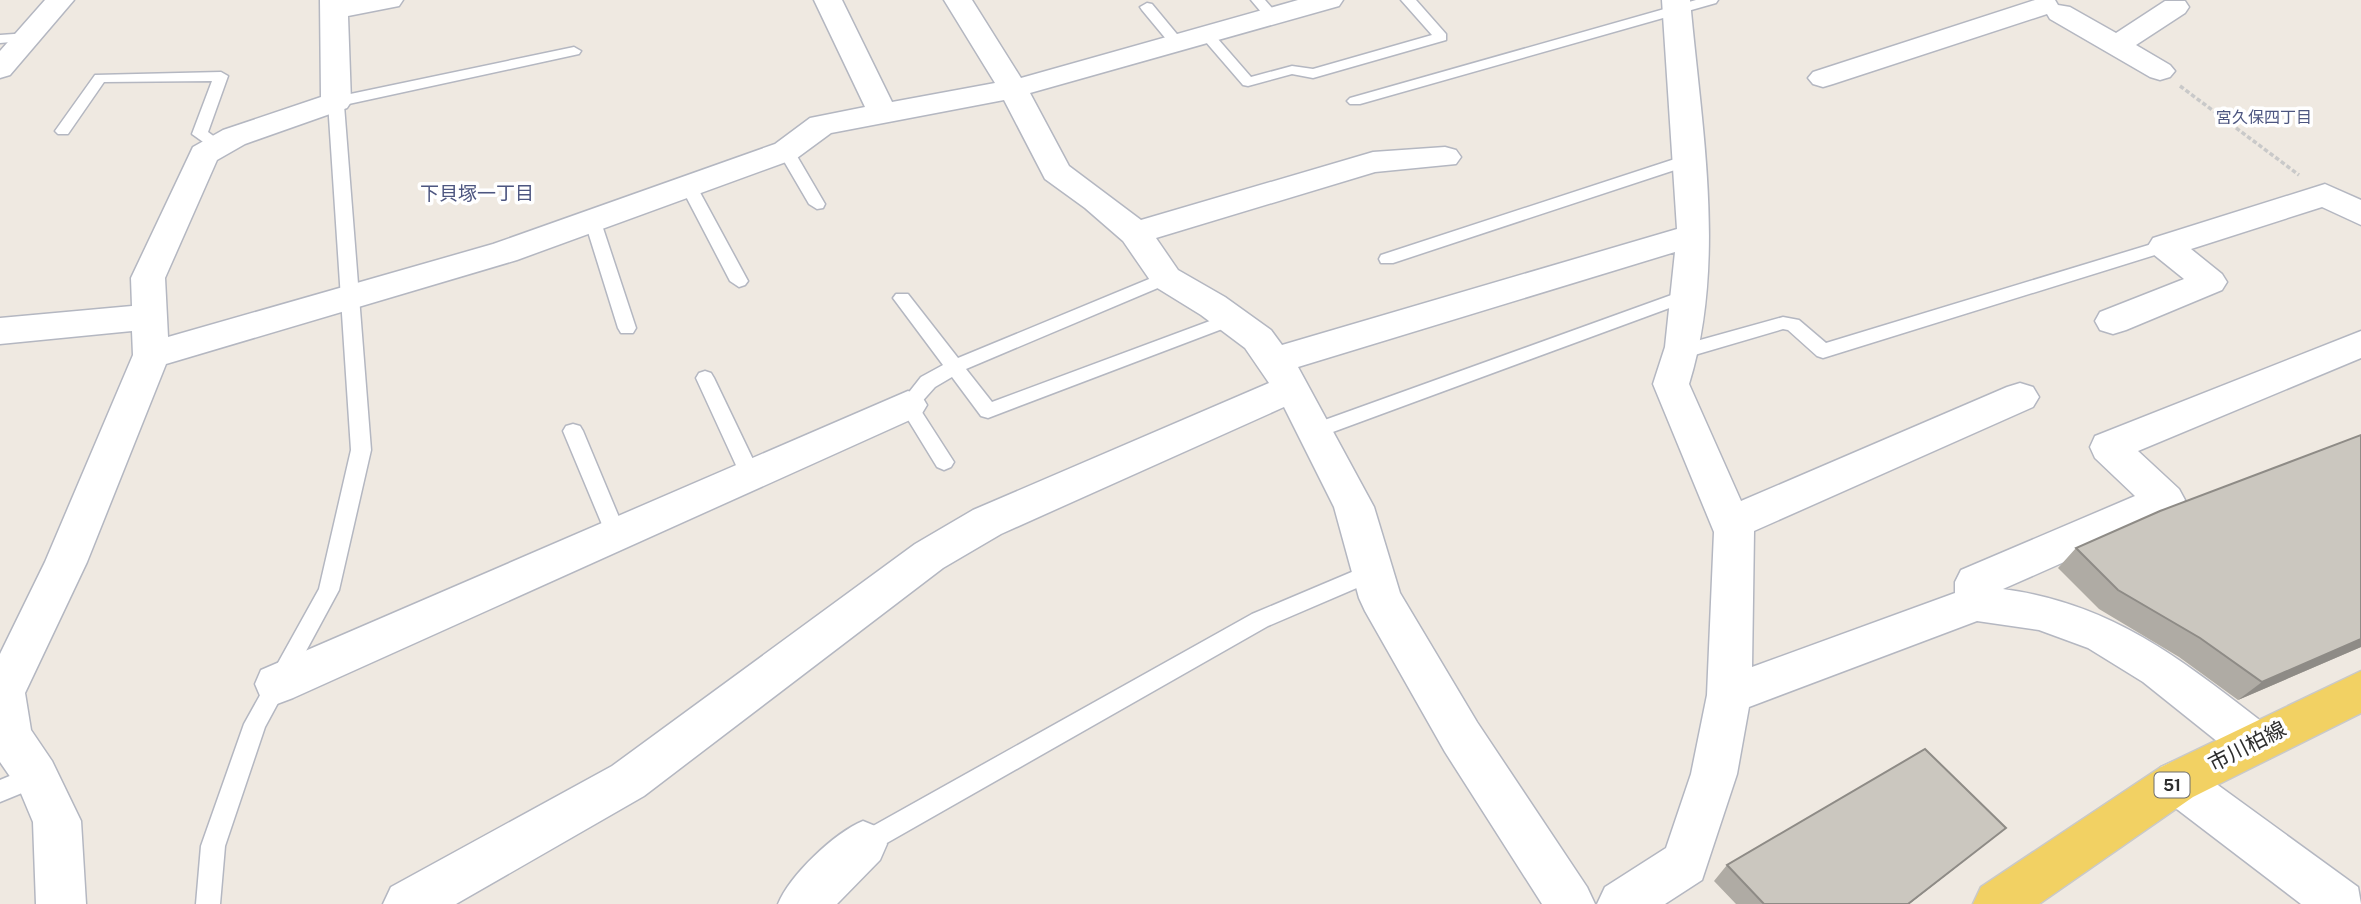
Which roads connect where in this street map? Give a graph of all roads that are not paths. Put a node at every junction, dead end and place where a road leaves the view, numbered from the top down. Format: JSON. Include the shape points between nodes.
{"nodes":[{"id":1,"x":60,"y":0,"type":"edge"},
{"id":2,"x":389,"y":0,"type":"edge"},
{"id":3,"x":828,"y":0,"type":"edge"},
{"id":4,"x":1329,"y":0,"type":"edge"},
{"id":5,"x":1408,"y":0,"type":"edge"},
{"id":6,"x":1688,"y":3,"type":"edge"},
{"id":7,"x":969,"y":4,"type":"edge"},
{"id":8,"x":335,"y":5,"type":"edge"},
{"id":9,"x":2055,"y":5,"type":"edge"},
{"id":10,"x":1147,"y":7,"type":"dead end"},
{"id":11,"x":2175,"y":7,"type":"dead end"},
{"id":12,"x":1265,"y":8,"type":"edge"},
{"id":13,"x":1206,"y":34,"type":"junction"},
{"id":14,"x":29,"y":37,"type":"junction"},
{"id":15,"x":0,"y":39,"type":"edge"},
{"id":16,"x":1176,"y":42,"type":"junction"},
{"id":17,"x":2116,"y":46,"type":"junction"},
{"id":18,"x":573,"y":51,"type":"dead end"},
{"id":19,"x":0,"y":69,"type":"edge"},
{"id":20,"x":2161,"y":71,"type":"road end"},
{"id":21,"x":1823,"y":78,"type":"dead end"},
{"id":22,"x":1013,"y":89,"type":"junction"},
{"id":23,"x":336,"y":102,"type":"junction"},
{"id":24,"x":1355,"y":102,"type":"dead end"},
{"id":25,"x":883,"y":114,"type":"junction"},
{"id":26,"x":63,"y":131,"type":"dead end"},
{"id":27,"x":219,"y":146,"type":"junction"},
{"id":28,"x":786,"y":150,"type":"junction"},
{"id":29,"x":1446,"y":157,"type":"dead end"},
{"id":30,"x":1687,"y":160,"type":"junction"},
{"id":31,"x":688,"y":185,"type":"junction"},
{"id":32,"x":817,"y":204,"type":"dead end"},
{"id":33,"x":2361,"y":214,"type":"edge"},
{"id":34,"x":592,"y":219,"type":"junction"},
{"id":35,"x":1135,"y":233,"type":"junction"},
{"id":36,"x":1694,"y":235,"type":"junction"},
{"id":37,"x":2165,"y":246,"type":"junction"},
{"id":38,"x":1387,"y":259,"type":"dead end"},
{"id":39,"x":1166,"y":278,"type":"junction"},
{"id":40,"x":739,"y":281,"type":"dead end"},
{"id":41,"x":1688,"y":295,"type":"junction"},
{"id":42,"x":902,"y":298,"type":"dead end"},
{"id":43,"x":350,"y":299,"type":"junction"},
{"id":44,"x":1232,"y":319,"type":"junction"},
{"id":45,"x":2113,"y":321,"type":"dead end"},
{"id":46,"x":627,"y":328,"type":"dead end"},
{"id":47,"x":0,"y":331,"type":"edge"},
{"id":48,"x":150,"y":336,"type":"junction"},
{"id":49,"x":2361,"y":344,"type":"edge"},
{"id":50,"x":1681,"y":352,"type":"junction"},
{"id":51,"x":954,"y":367,"type":"junction"},
{"id":52,"x":1283,"y":375,"type":"junction"},
{"id":53,"x":705,"y":378,"type":"dead end"},
{"id":54,"x":2020,"y":397,"type":"dead end"},
{"id":55,"x":908,"y":404,"type":"junction"},
{"id":56,"x":573,"y":431,"type":"dead end"},
{"id":57,"x":1315,"y":431,"type":"junction"},
{"id":58,"x":944,"y":462,"type":"dead end"},
{"id":59,"x":750,"y":474,"type":"junction"},
{"id":60,"x":1731,"y":523,"type":"junction"},
{"id":61,"x":616,"y":534,"type":"junction"},
{"id":62,"x":1373,"y":572,"type":"junction"},
{"id":63,"x":1976,"y":603,"type":"junction"},
{"id":64,"x":277,"y":684,"type":"junction"},
{"id":65,"x":2361,"y":691,"type":"edge"},
{"id":66,"x":1729,"y":695,"type":"junction"},
{"id":67,"x":2253,"y":743,"type":"junction"},
{"id":68,"x":2177,"y":782,"type":"junction"},
{"id":69,"x":18,"y":784,"type":"edge"},
{"id":70,"x":863,"y":844,"type":"joint"},
{"id":71,"x":454,"y":892,"type":"edge"},
{"id":72,"x":61,"y":904,"type":"edge"},
{"id":73,"x":208,"y":904,"type":"edge"},
{"id":74,"x":408,"y":904,"type":"edge"},
{"id":75,"x":803,"y":904,"type":"edge"},
{"id":76,"x":1570,"y":904,"type":"edge"},
{"id":77,"x":1622,"y":904,"type":"edge"},
{"id":78,"x":1998,"y":904,"type":"edge"},
{"id":79,"x":2342,"y":904,"type":"edge"}],
"edges":[{"from":1,"to":14,"type":"street"},
{"from":2,"to":8,"type":"street"},
{"from":3,"to":25,"type":"street"},
{"from":4,"to":12,"type":"street"},
{"from":5,"to":13,"type":"lane","via":[[1441,37],[1313,74],[1292,70],[1248,82]]},
{"from":6,"to":24,"type":"lane"},
{"from":6,"to":30,"type":"street"},
{"from":7,"to":22,"type":"street"},
{"from":8,"to":23,"type":"street"},
{"from":9,"to":17,"type":"street"},
{"from":9,"to":21,"type":"street"},
{"from":10,"to":16,"type":"lane"},
{"from":11,"to":17,"type":"street"},
{"from":12,"to":13,"type":"street"},
{"from":13,"to":16,"type":"street"},
{"from":14,"to":15,"type":"lane"},
{"from":14,"to":19,"type":"street"},
{"from":16,"to":22,"type":"street"},
{"from":17,"to":20,"type":"street"},
{"from":18,"to":23,"type":"lane"},
{"from":22,"to":25,"type":"street"},
{"from":22,"to":35,"type":"street","via":[[1056,172]]},
{"from":23,"to":27,"type":"street"},
{"from":23,"to":43,"type":"lane"},
{"from":25,"to":28,"type":"street","via":[[821,125]]},
{"from":26,"to":27,"type":"lane","via":[[100,78],[221,76],[200,134]]},
{"from":27,"to":48,"type":"street","via":[[204,154],[148,278]]},
{"from":28,"to":31,"type":"street"},
{"from":28,"to":32,"type":"lane"},
{"from":29,"to":35,"type":"street","via":[[1374,162]]},
{"from":30,"to":36,"type":"street"},
{"from":30,"to":38,"type":"lane"},
{"from":31,"to":34,"type":"street"},
{"from":31,"to":40,"type":"lane"},
{"from":33,"to":37,"type":"street","via":[[2325,195]]},
{"from":34,"to":43,"type":"street","via":[[505,252]]},
{"from":34,"to":46,"type":"lane"},
{"from":35,"to":39,"type":"street"},
{"from":36,"to":41,"type":"street"},
{"from":36,"to":52,"type":"street"},
{"from":37,"to":45,"type":"street","via":[[2210,282]]},
{"from":37,"to":50,"type":"lane","via":[[1823,351],[1793,324],[1783,323]]},
{"from":39,"to":44,"type":"street"},
{"from":39,"to":51,"type":"lane"},
{"from":41,"to":50,"type":"street"},
{"from":41,"to":57,"type":"lane"},
{"from":42,"to":51,"type":"lane"},
{"from":43,"to":48,"type":"street"},
{"from":43,"to":64,"type":"lane","via":[[361,450],[329,590]]},
{"from":44,"to":51,"type":"lane","via":[[988,411]]},
{"from":44,"to":52,"type":"street","via":[[1258,339]]},
{"from":47,"to":48,"type":"street"},
{"from":48,"to":69,"type":"street","via":[[66,562],[3,693]]},
{"from":49,"to":63,"type":"street","via":[[2109,447],[2165,499],[1976,582]]},
{"from":50,"to":60,"type":"street","via":[[1671,384]]},
{"from":51,"to":55,"type":"lane","via":[[928,383]]},
{"from":52,"to":57,"type":"street"},
{"from":52,"to":71,"type":"street","via":[[987,522],[929,556],[628,781]]},
{"from":53,"to":59,"type":"lane"},
{"from":54,"to":60,"type":"street"},
{"from":55,"to":58,"type":"lane"},
{"from":55,"to":59,"type":"street"},
{"from":56,"to":61,"type":"lane"},
{"from":57,"to":62,"type":"street","via":[[1354,507]]},
{"from":59,"to":61,"type":"street"},
{"from":60,"to":66,"type":"street"},
{"from":61,"to":64,"type":"street"},
{"from":62,"to":70,"type":"lane","via":[[1260,620]]},
{"from":62,"to":76,"type":"street","via":[[1380,598],[1461,737]]},
{"from":63,"to":66,"type":"street"},
{"from":63,"to":67,"type":"street","via":[[2042,612],[2103,635],[2158,668]]},
{"from":64,"to":73,"type":"lane","via":[[255,724],[214,846]]},
{"from":65,"to":67,"type":"main road","name":"市川柏線","number":"51"},
{"from":66,"to":77,"type":"street","via":[[1714,774],[1685,863]]},
{"from":67,"to":68,"type":"main road","name":"市川柏線","number":"51"},
{"from":68,"to":78,"type":"main road","name":"市川柏線","number":"51"},
{"from":68,"to":79,"type":"street"},
{"from":69,"to":72,"type":"street","via":[[57,821]]},
{"from":70,"to":75,"type":"street"},
{"from":71,"to":74,"type":"street"}]}
